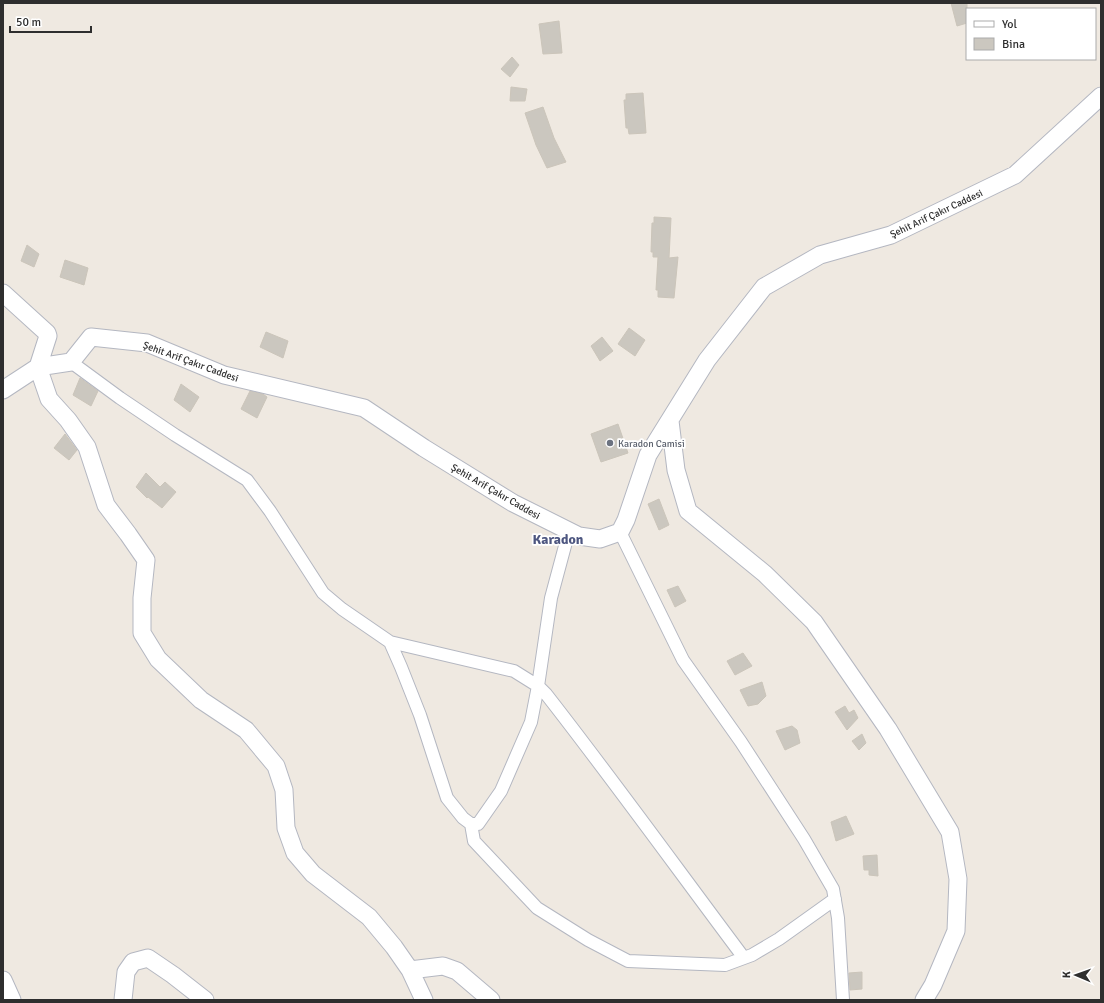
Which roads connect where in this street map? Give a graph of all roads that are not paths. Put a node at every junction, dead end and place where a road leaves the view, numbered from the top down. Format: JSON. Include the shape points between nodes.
{"nodes":[{"id":1,"x":1101,"y":96,"type":"edge"},
{"id":2,"x":3,"y":293,"type":"edge"},
{"id":3,"x":71,"y":362,"type":"junction"},
{"id":4,"x":38,"y":367,"type":"junction"},
{"id":5,"x":3,"y":390,"type":"edge"},
{"id":6,"x":670,"y":421,"type":"junction"},
{"id":7,"x":569,"y":531,"type":"junction"},
{"id":8,"x":620,"y":532,"type":"junction"},
{"id":9,"x":390,"y":642,"type":"junction"},
{"id":10,"x":538,"y":686,"type":"junction"},
{"id":11,"x":471,"y":824,"type":"junction"},
{"id":12,"x":835,"y":899,"type":"junction"},
{"id":13,"x":744,"y":958,"type":"junction"},
{"id":14,"x":410,"y":970,"type":"junction"},
{"id":15,"x":3,"y":980,"type":"edge"},
{"id":16,"x":12,"y":1000,"type":"edge"},
{"id":17,"x":123,"y":1000,"type":"edge"},
{"id":18,"x":205,"y":1000,"type":"edge"},
{"id":19,"x":424,"y":1000,"type":"edge"},
{"id":20,"x":491,"y":1000,"type":"edge"},
{"id":21,"x":843,"y":1000,"type":"edge"},
{"id":22,"x":924,"y":1000,"type":"edge"}],
"edges":[{"from":1,"to":6,"type":"street","name":"Şehit Arif Çakır Caddesi","via":[[1015,175],[891,235],[820,255],[764,287],[707,360]]},
{"from":2,"to":4,"type":"street","via":[[47,333]]},
{"from":3,"to":4,"type":"street"},
{"from":3,"to":7,"type":"street","name":"Şehit Arif Çakır Caddesi","via":[[91,337],[146,343],[224,375],[364,408],[513,503]]},
{"from":3,"to":9,"type":"street","via":[[175,435],[247,480],[323,592],[342,609]]},
{"from":4,"to":5,"type":"street"},
{"from":4,"to":14,"type":"street","via":[[49,399],[87,447],[106,505],[146,560],[142,634],[158,659],[201,700],[246,730],[276,766],[284,790],[286,828],[295,853],[313,874],[369,917]]},
{"from":6,"to":8,"type":"street","name":"Şehit Arif Çakır Caddesi","via":[[648,455]]},
{"from":6,"to":22,"type":"street","via":[[676,470],[688,511],[765,574],[814,622],[888,729],[950,832],[958,880],[956,931]]},
{"from":7,"to":8,"type":"street","name":"Şehit Arif Çakır Caddesi","via":[[579,536],[600,539]]},
{"from":7,"to":10,"type":"street","via":[[551,598]]},
{"from":8,"to":12,"type":"street","via":[[683,660],[741,742],[804,840],[833,889]]},
{"from":9,"to":10,"type":"street","via":[[514,671]]},
{"from":9,"to":11,"type":"street","via":[[420,715],[447,798]]},
{"from":10,"to":11,"type":"street","via":[[531,722],[500,791],[478,824]]},
{"from":10,"to":13,"type":"street","via":[[626,798]]},
{"from":11,"to":13,"type":"street","via":[[474,841],[537,908],[628,961],[725,965]]},
{"from":12,"to":13,"type":"street","via":[[779,939]]},
{"from":12,"to":21,"type":"street"},
{"from":14,"to":19,"type":"street"},
{"from":14,"to":20,"type":"street","via":[[443,966],[458,971]]},
{"from":15,"to":16,"type":"street"},
{"from":17,"to":18,"type":"street","via":[[126,972],[133,962],[148,958]]}]}
